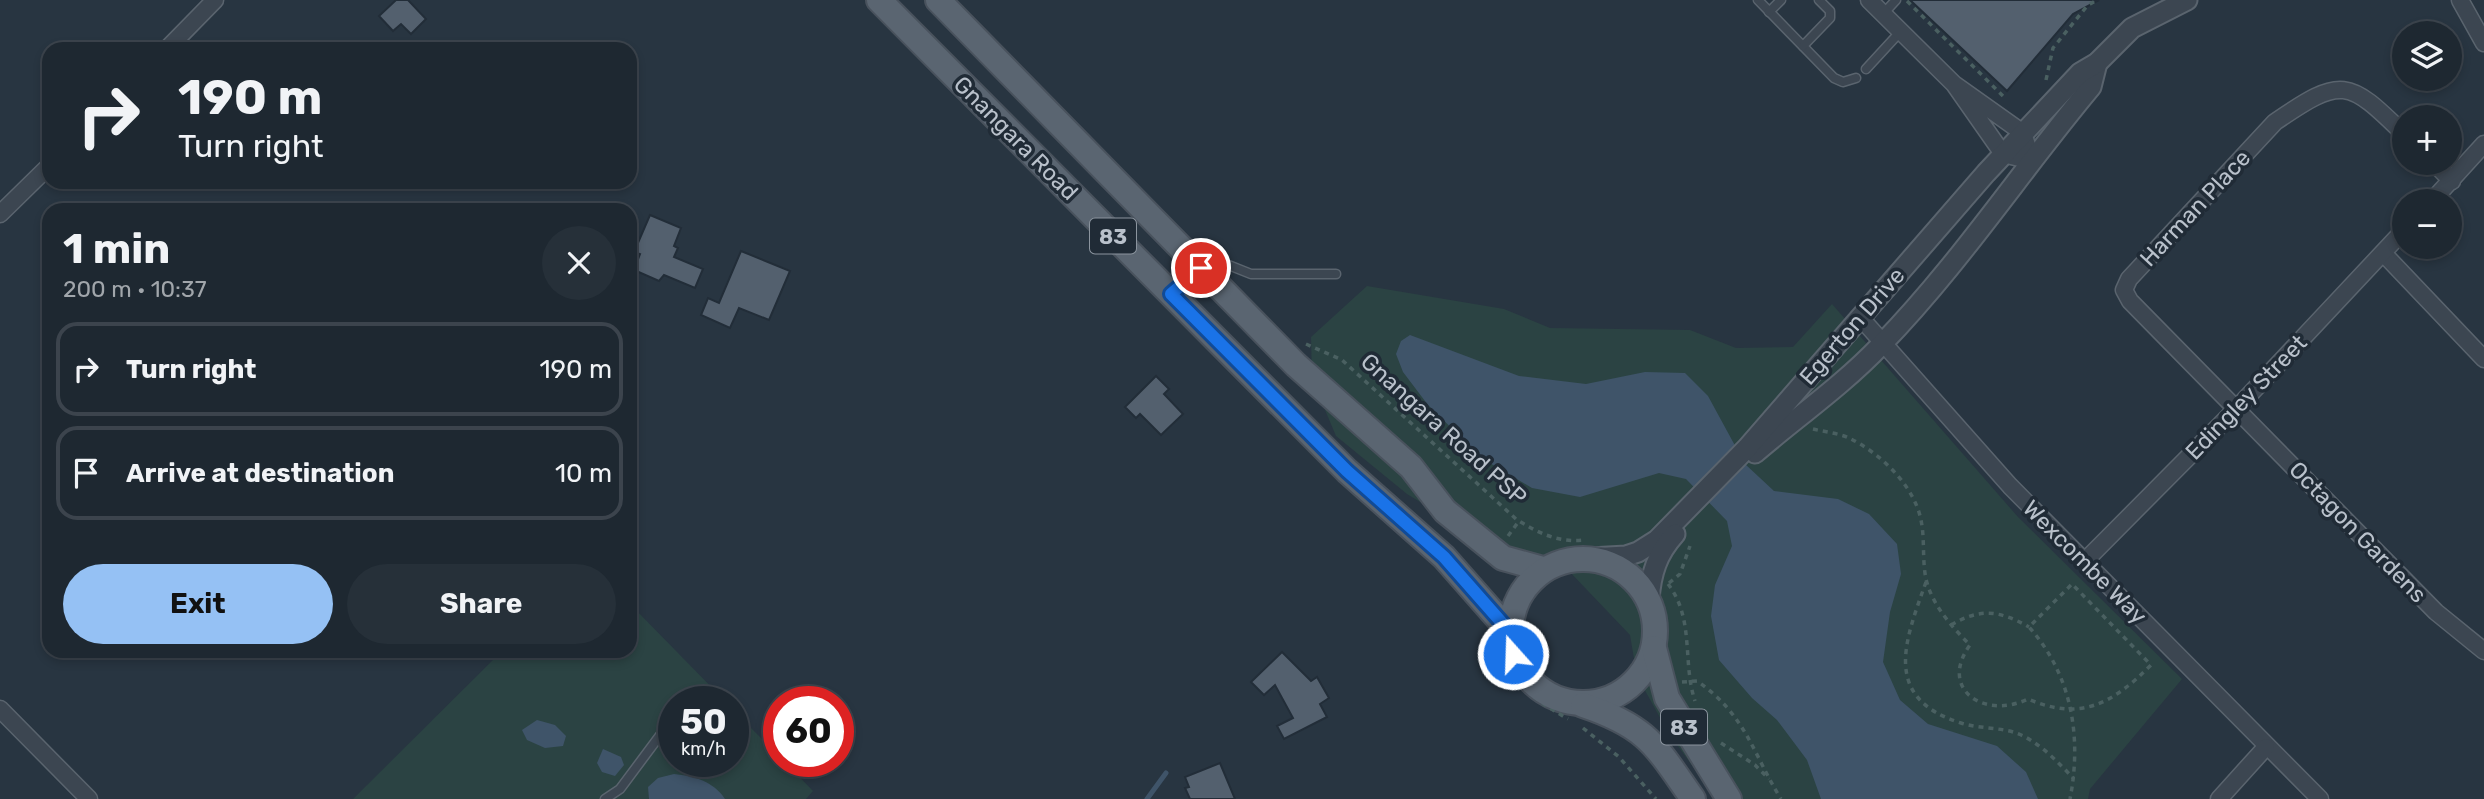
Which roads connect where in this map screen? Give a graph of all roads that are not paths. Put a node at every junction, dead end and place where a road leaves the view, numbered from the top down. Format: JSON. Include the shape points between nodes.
{"nodes":[{"id":1,"x":215,"y":0,"type":"edge"},
{"id":2,"x":879,"y":0,"type":"edge"},
{"id":3,"x":938,"y":0,"type":"edge"},
{"id":4,"x":1758,"y":0,"type":"edge"},
{"id":5,"x":1781,"y":0,"type":"edge"},
{"id":6,"x":1819,"y":0,"type":"edge"},
{"id":7,"x":1869,"y":0,"type":"edge"},
{"id":8,"x":1896,"y":0,"type":"edge"},
{"id":9,"x":2187,"y":0,"type":"edge"},
{"id":10,"x":2460,"y":0,"type":"edge"},
{"id":11,"x":1769,"y":12,"type":"junction"},
{"id":12,"x":1883,"y":14,"type":"junction"},
{"id":13,"x":1901,"y":32,"type":"junction"},
{"id":14,"x":174,"y":42,"type":"edge"},
{"id":15,"x":2484,"y":43,"type":"edge"},
{"id":16,"x":1803,"y":46,"type":"junction"},
{"id":17,"x":2097,"y":63,"type":"junction"},
{"id":18,"x":1866,"y":69,"type":"dead end"},
{"id":19,"x":1856,"y":78,"type":"dead end"},
{"id":20,"x":1954,"y":84,"type":"junction"},
{"id":21,"x":2392,"y":122,"type":"edge"},
{"id":22,"x":2024,"y":133,"type":"junction"},
{"id":23,"x":2484,"y":144,"type":"edge"},
{"id":24,"x":2003,"y":154,"type":"junction"},
{"id":25,"x":2032,"y":161,"type":"junction"},
{"id":26,"x":42,"y":173,"type":"edge"},
{"id":27,"x":2446,"y":175,"type":"edge"},
{"id":28,"x":2452,"y":181,"type":"junction"},
{"id":29,"x":2444,"y":189,"type":"edge"},
{"id":30,"x":0,"y":214,"type":"edge"},
{"id":31,"x":2392,"y":243,"type":"edge"},
{"id":32,"x":2383,"y":253,"type":"junction"},
{"id":33,"x":1201,"y":268,"type":"junction"},
{"id":34,"x":1336,"y":274,"type":"dead end"},
{"id":35,"x":1171,"y":294,"type":"junction"},
{"id":36,"x":1860,"y":317,"type":"junction"},
{"id":37,"x":1883,"y":344,"type":"junction"},
{"id":38,"x":2484,"y":359,"type":"edge"},
{"id":39,"x":2237,"y":408,"type":"junction"},
{"id":40,"x":1750,"y":452,"type":"junction"},
{"id":41,"x":1693,"y":508,"type":"junction"},
{"id":42,"x":1592,"y":549,"type":"junction"},
{"id":43,"x":2085,"y":561,"type":"junction"},
{"id":44,"x":1543,"y":569,"type":"junction"},
{"id":45,"x":1649,"y":600,"type":"junction"},
{"id":46,"x":1502,"y":637,"type":"junction"},
{"id":47,"x":1654,"y":648,"type":"junction"},
{"id":48,"x":2484,"y":651,"type":"edge"},
{"id":49,"x":1579,"y":704,"type":"junction"},
{"id":50,"x":0,"y":709,"type":"edge"},
{"id":51,"x":658,"y":738,"type":"edge"},
{"id":52,"x":2266,"y":747,"type":"junction"},
{"id":53,"x":89,"y":799,"type":"edge"},
{"id":54,"x":605,"y":799,"type":"edge"},
{"id":55,"x":1693,"y":799,"type":"edge"},
{"id":56,"x":1729,"y":799,"type":"edge"},
{"id":57,"x":2219,"y":799,"type":"edge"},
{"id":58,"x":2320,"y":799,"type":"edge"}],
"edges":[{"from":1,"to":14,"type":"street"},
{"from":2,"to":35,"type":"main road","name":"Gnangara Road","number":"83"},
{"from":3,"to":33,"type":"main road","name":"Gnangara Road","number":"83"},
{"from":4,"to":11,"type":"lane"},
{"from":5,"to":11,"type":"lane"},
{"from":6,"to":16,"type":"lane","via":[[1830,10],[1830,18]]},
{"from":7,"to":12,"type":"street"},
{"from":8,"to":12,"type":"lane"},
{"from":9,"to":17,"type":"street","name":"Egerton Drive","via":[[2132,29]]},
{"from":10,"to":15,"type":"street"},
{"from":11,"to":16,"type":"lane"},
{"from":12,"to":13,"type":"street"},
{"from":13,"to":18,"type":"lane"},
{"from":13,"to":20,"type":"street"},
{"from":16,"to":19,"type":"lane","via":[[1834,78],[1843,82]]},
{"from":17,"to":22,"type":"street","name":"Egerton Drive","via":[[2080,73]]},
{"from":17,"to":25,"type":"street","name":"Egerton Drive","via":[[2091,87]]},
{"from":20,"to":22,"type":"street"},
{"from":20,"to":24,"type":"street"},
{"from":21,"to":39,"type":"street","name":"Harman Place","via":[[2369,99],[2352,90],[2333,89],[2304,103],[2275,122],[2129,279],[2124,290],[2130,301]]},
{"from":22,"to":24,"type":"street","name":"Egerton Drive"},
{"from":22,"to":25,"type":"street"},
{"from":23,"to":28,"type":"street"},
{"from":24,"to":25,"type":"street"},
{"from":24,"to":36,"type":"street","name":"Egerton Drive"},
{"from":25,"to":37,"type":"street","name":"Egerton Drive"},
{"from":26,"to":30,"type":"street"},
{"from":27,"to":28,"type":"street"},
{"from":28,"to":29,"type":"street"},
{"from":31,"to":32,"type":"street","name":"Edingley Street"},
{"from":32,"to":38,"type":"street"},
{"from":32,"to":39,"type":"street","name":"Edingley Street"},
{"from":33,"to":34,"type":"lane","via":[[1221,262],[1251,274]]},
{"from":33,"to":35,"type":"lane"},
{"from":33,"to":44,"type":"main road","name":"Gnangara Road","number":"83","via":[[1306,374],[1411,467],[1445,511],[1503,558]]},
{"from":35,"to":46,"type":"main road","name":"Gnangara Road","number":"83","via":[[1347,471],[1435,548]]},
{"from":36,"to":37,"type":"street","name":"Wexcombe Way"},
{"from":36,"to":40,"type":"street","name":"Egerton Drive"},
{"from":37,"to":40,"type":"street","name":"Egerton Drive","via":[[1850,377]]},
{"from":37,"to":43,"type":"street","name":"Wexcombe Way","via":[[2010,486]]},
{"from":39,"to":43,"type":"street","name":"Edingley Street"},
{"from":39,"to":48,"type":"street","name":"Octagon Gardens","via":[[2436,612]]},
{"from":40,"to":41,"type":"street","name":"Egerton Drive"},
{"from":41,"to":42,"type":"street","name":"Egerton Drive","via":[[1638,552],[1626,556]]},
{"from":41,"to":45,"type":"street","name":"Egerton Drive","via":[[1655,563]]},
{"from":42,"to":44,"type":"main road"},
{"from":42,"to":45,"type":"main road","via":[[1634,580]]},
{"from":43,"to":52,"type":"street","name":"Wexcombe Way"},
{"from":44,"to":46,"type":"main road","number":"83","via":[[1525,586]]},
{"from":45,"to":47,"type":"main road","number":"83"},
{"from":46,"to":49,"type":"main road","number":"83","via":[[1523,673],[1539,689]]},
{"from":47,"to":49,"type":"main road","via":[[1644,671],[1626,690],[1604,701]]},
{"from":47,"to":56,"type":"main road","number":"83","via":[[1667,698]]},
{"from":49,"to":55,"type":"main road","number":"83","via":[[1614,715],[1644,734]]},
{"from":50,"to":53,"type":"street"},
{"from":51,"to":54,"type":"lane","via":[[620,789]]},
{"from":52,"to":57,"type":"street"},
{"from":52,"to":58,"type":"street","name":"Wexcombe Way"}]}
